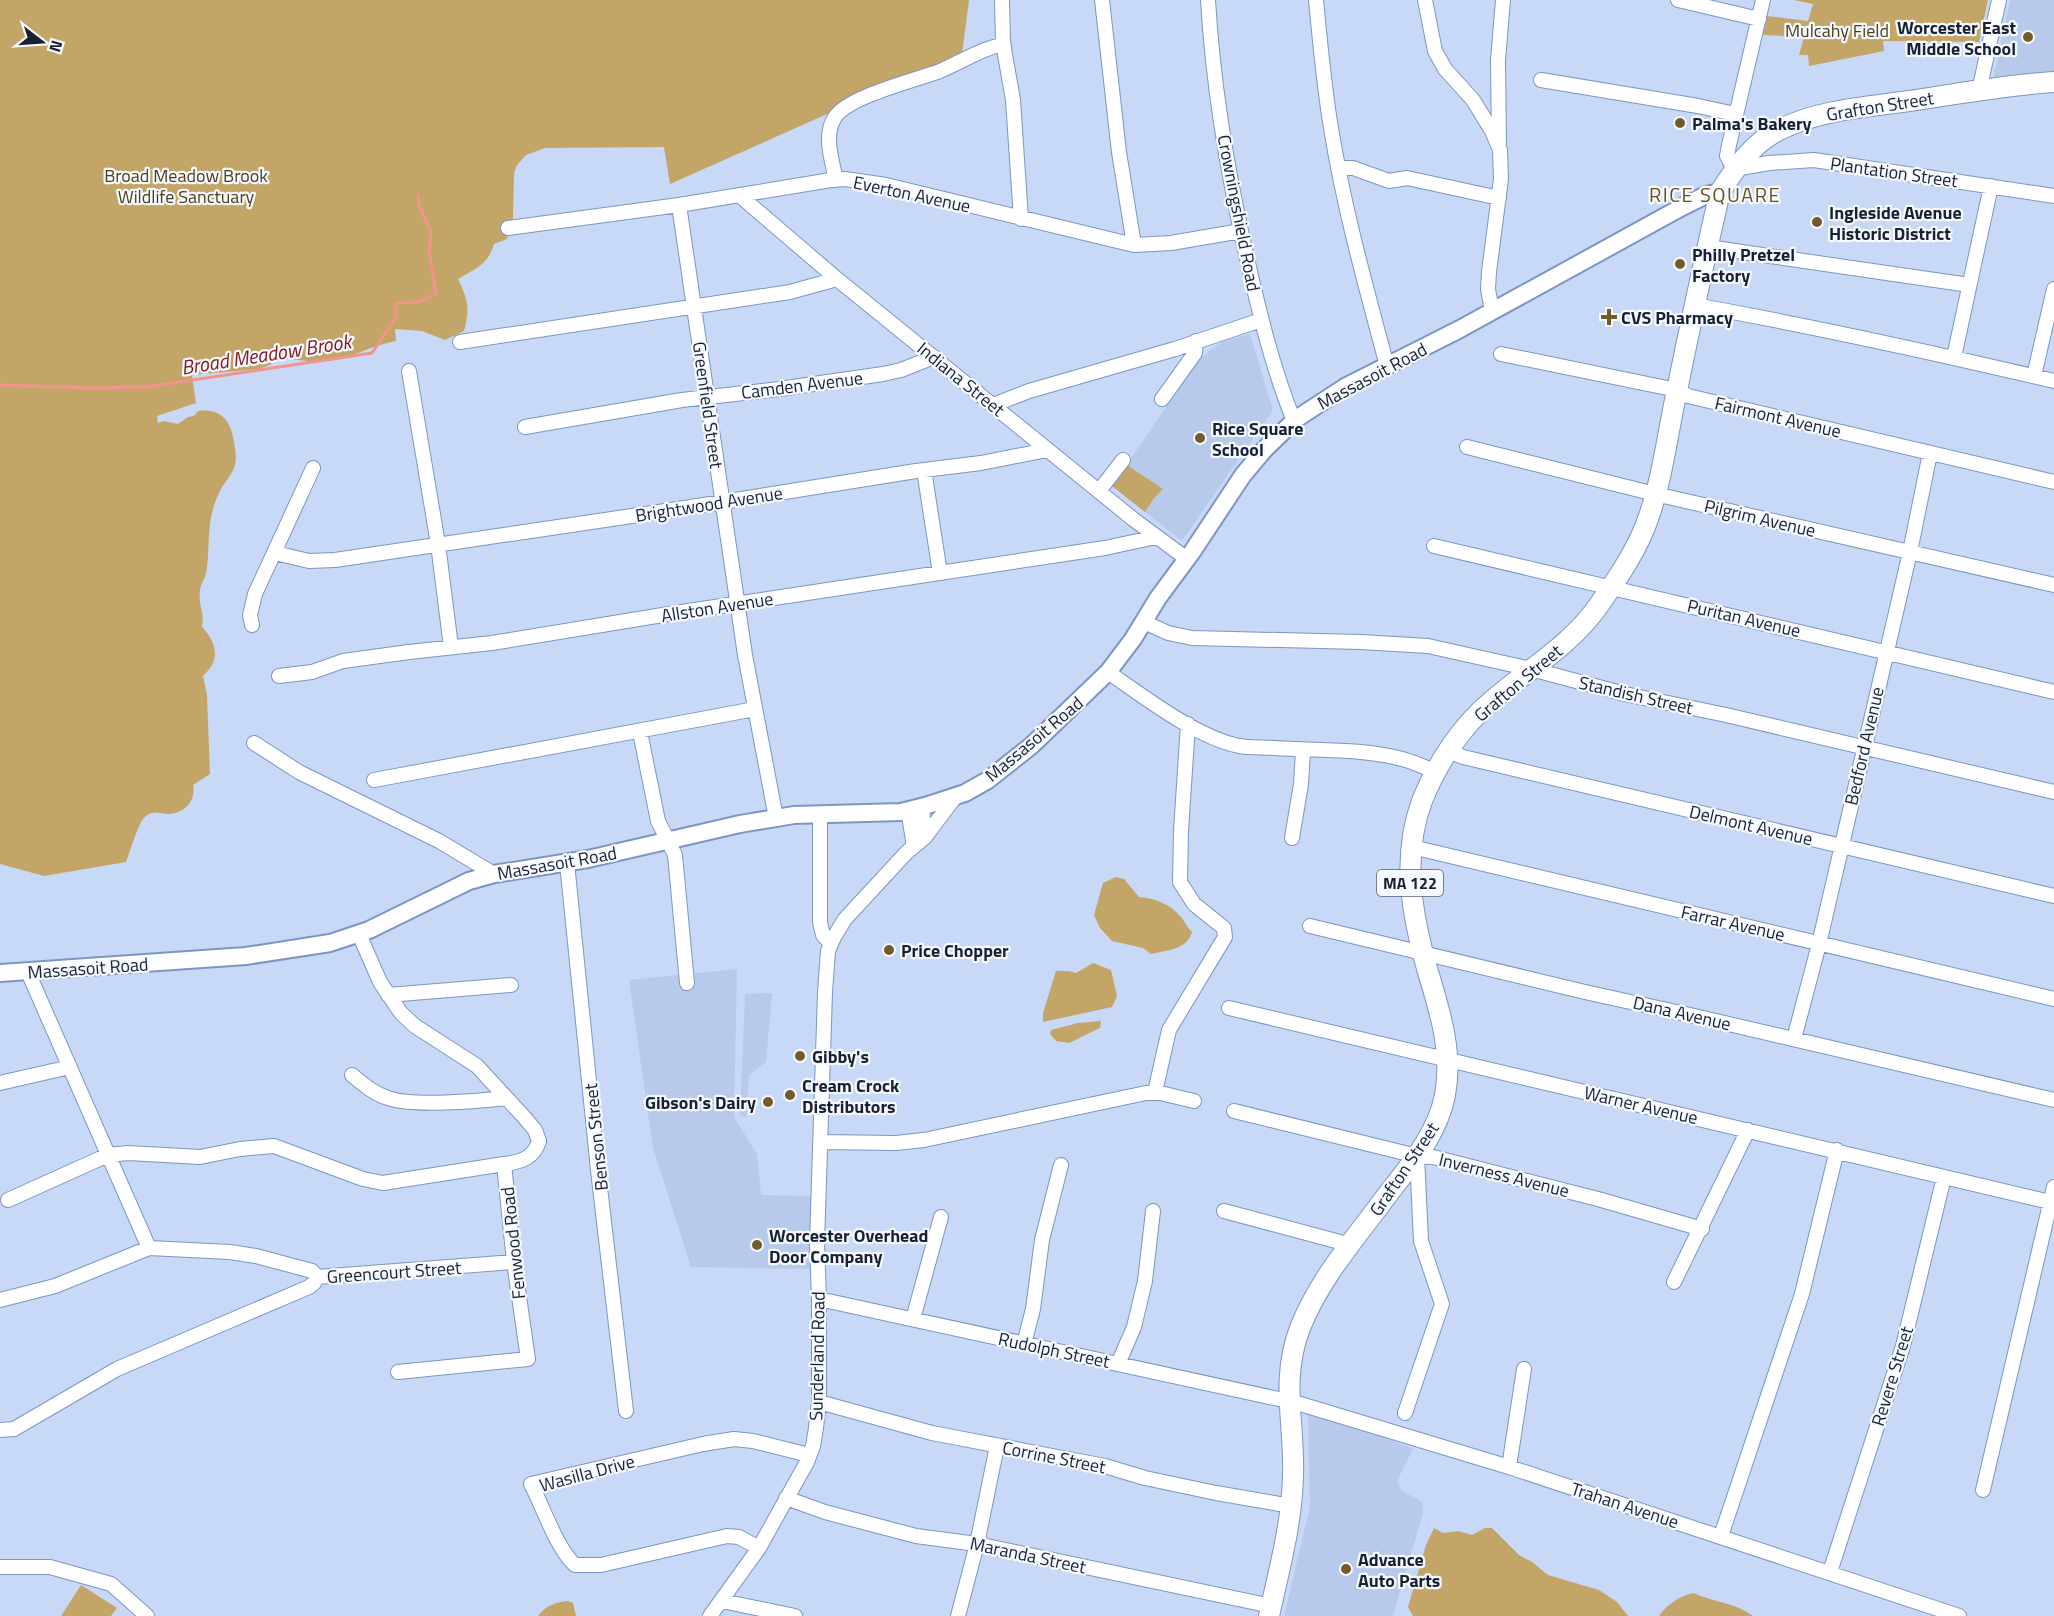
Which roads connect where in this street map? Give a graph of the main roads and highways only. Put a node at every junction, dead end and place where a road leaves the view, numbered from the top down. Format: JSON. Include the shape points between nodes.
{"nodes":[{"id":1,"x":2054,"y":82,"type":"edge"},
{"id":2,"x":1720,"y":192,"type":"junction"},
{"id":3,"x":0,"y":973,"type":"edge"},
{"id":4,"x":1270,"y":1611,"type":"edge"}],
"edges":[{"from":1,"to":2,"type":"highway","name":"Grafton Street","number":"MA 122","via":[[1805,120],[1765,138],[1734,169]]},
{"from":2,"to":3,"type":"main road","name":"Massasoit Road","via":[[1682,207],[1345,387],[1294,421],[1243,475],[1108,672],[1023,752],[988,780],[956,796],[885,813],[794,815],[740,824],[567,863],[494,874],[469,881],[330,944],[246,956]]},
{"from":2,"to":4,"type":"highway","name":"Grafton Street","number":"MA 122","via":[[1655,494],[1642,533],[1611,586],[1577,631],[1482,709],[1449,751],[1420,808],[1412,847],[1411,901],[1444,1030],[1447,1084],[1437,1121],[1417,1156],[1320,1288],[1300,1328],[1292,1353],[1289,1400],[1291,1506]]}]}
